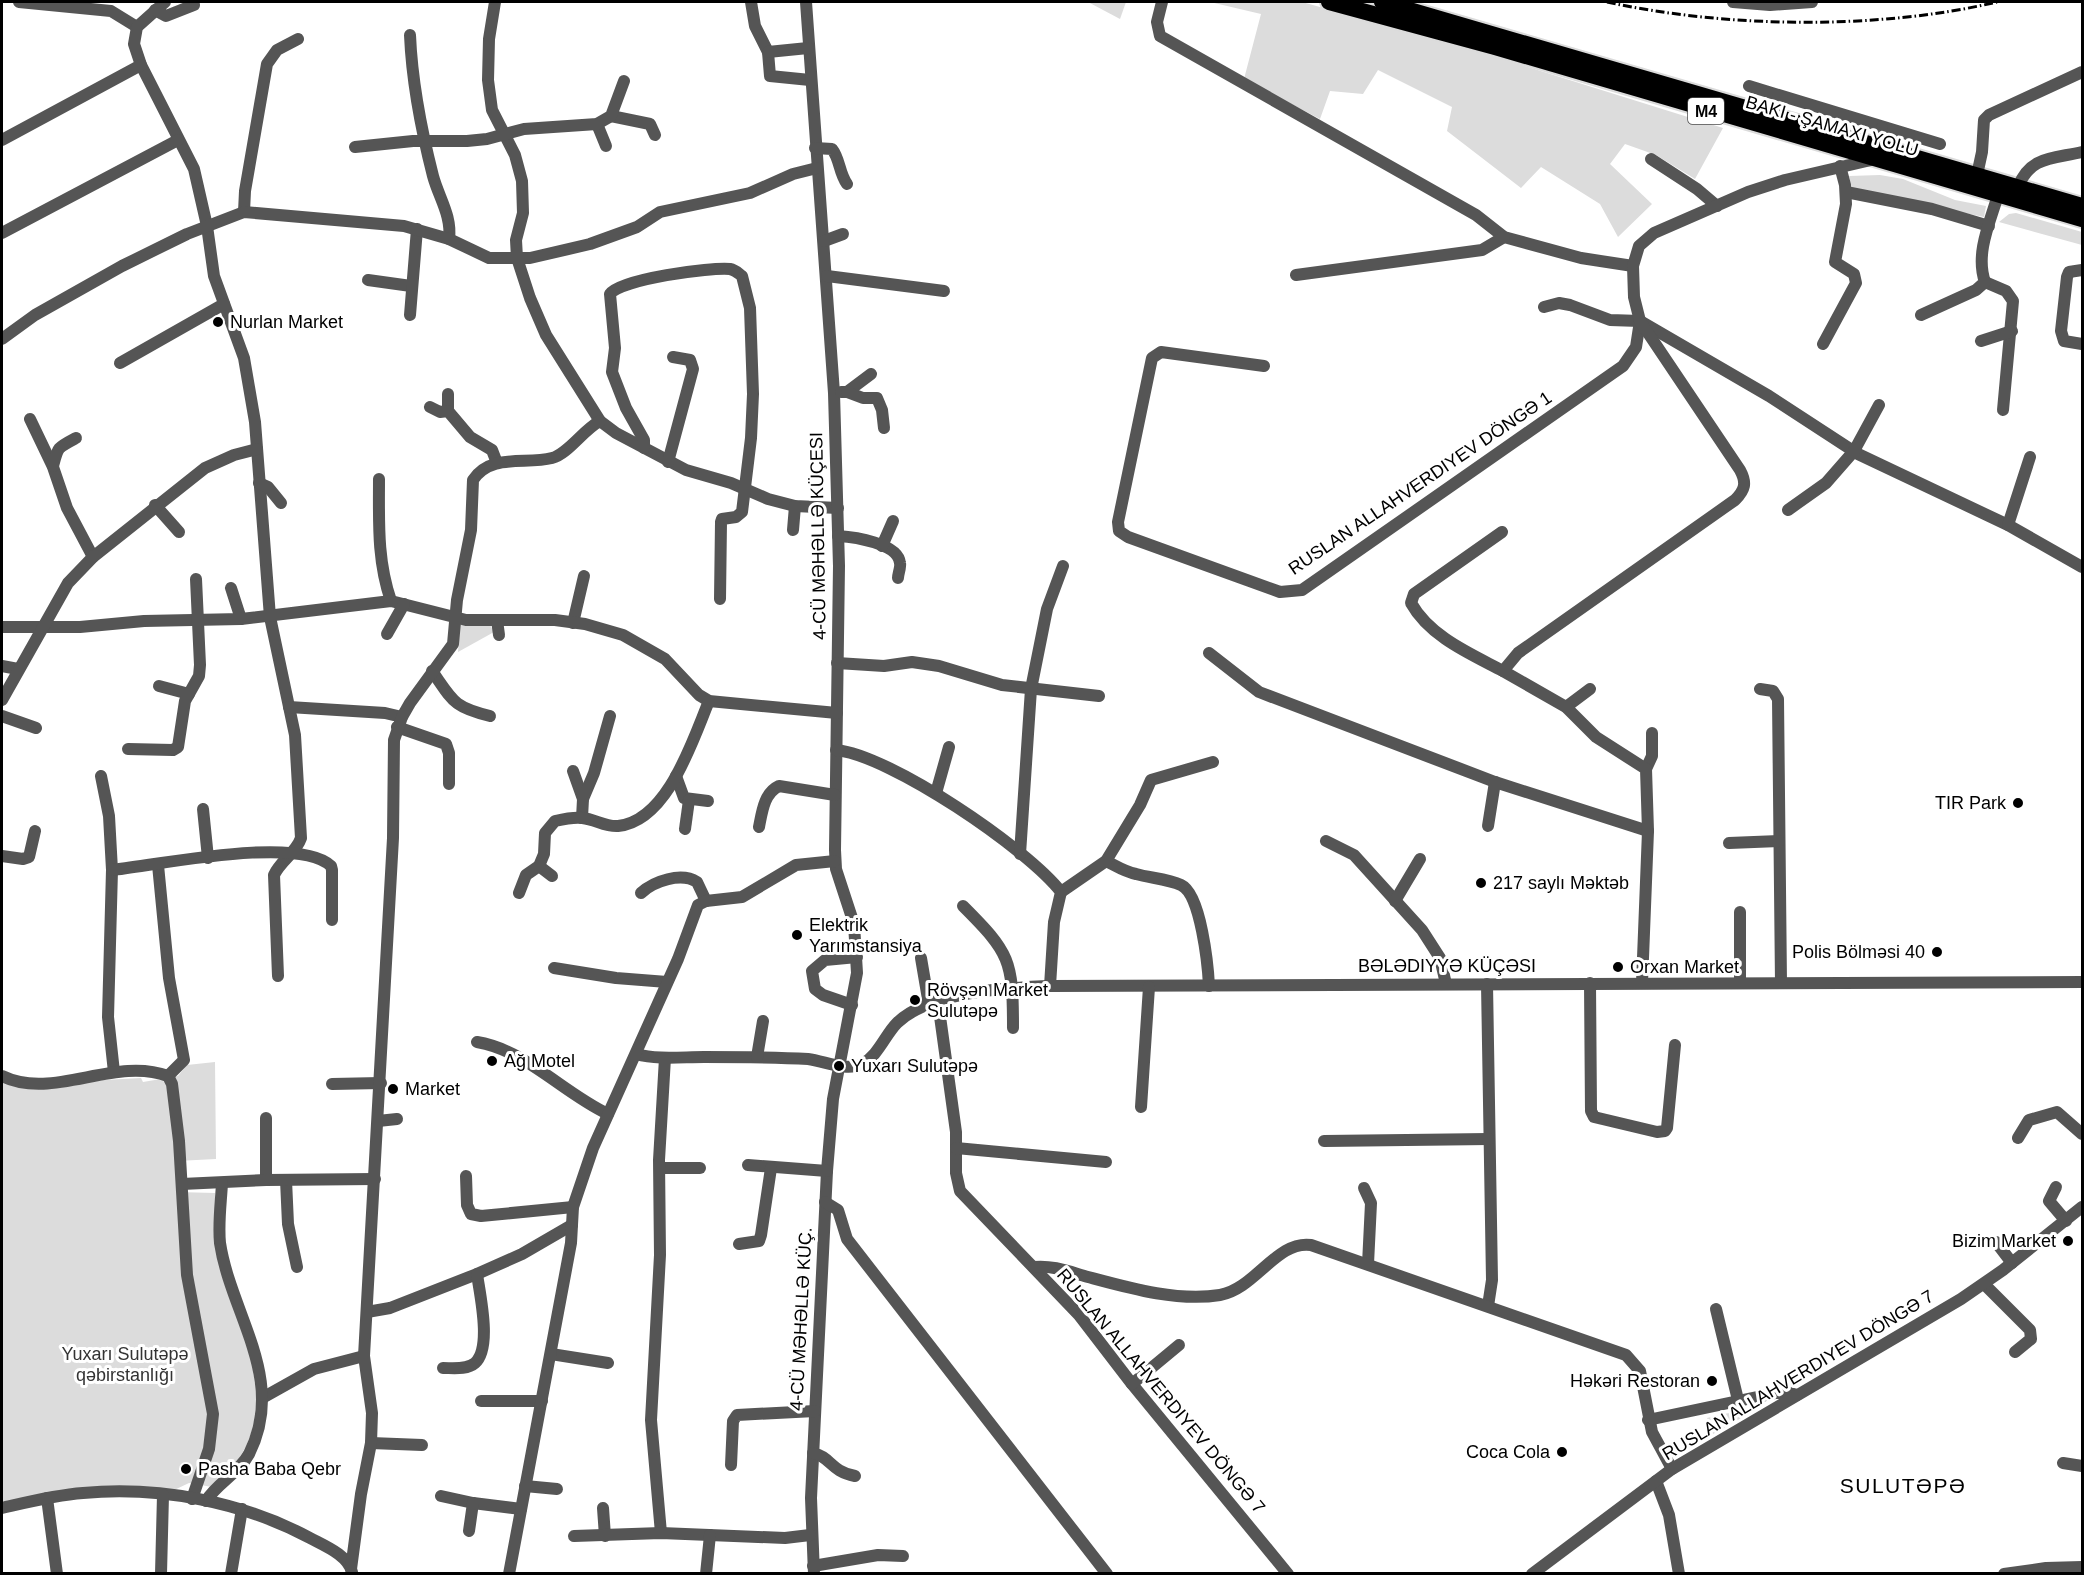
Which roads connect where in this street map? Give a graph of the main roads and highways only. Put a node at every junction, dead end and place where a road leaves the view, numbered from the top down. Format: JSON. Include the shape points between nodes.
{"nodes":[{"id":1,"x":1329,"y":2,"type":"edge"},
{"id":2,"x":1382,"y":2,"type":"edge"},
{"id":3,"x":1874,"y":152,"type":"junction"},
{"id":4,"x":2082,"y":206,"type":"edge"},
{"id":5,"x":2082,"y":219,"type":"edge"}],
"edges":[{"from":1,"to":3,"type":"highway","number":"M4"},
{"from":2,"to":3,"type":"highway","number":"M4"},
{"from":3,"to":4,"type":"highway","number":"M4","via":[[1977,175]]},
{"from":3,"to":5,"type":"highway","number":"M4"}]}
